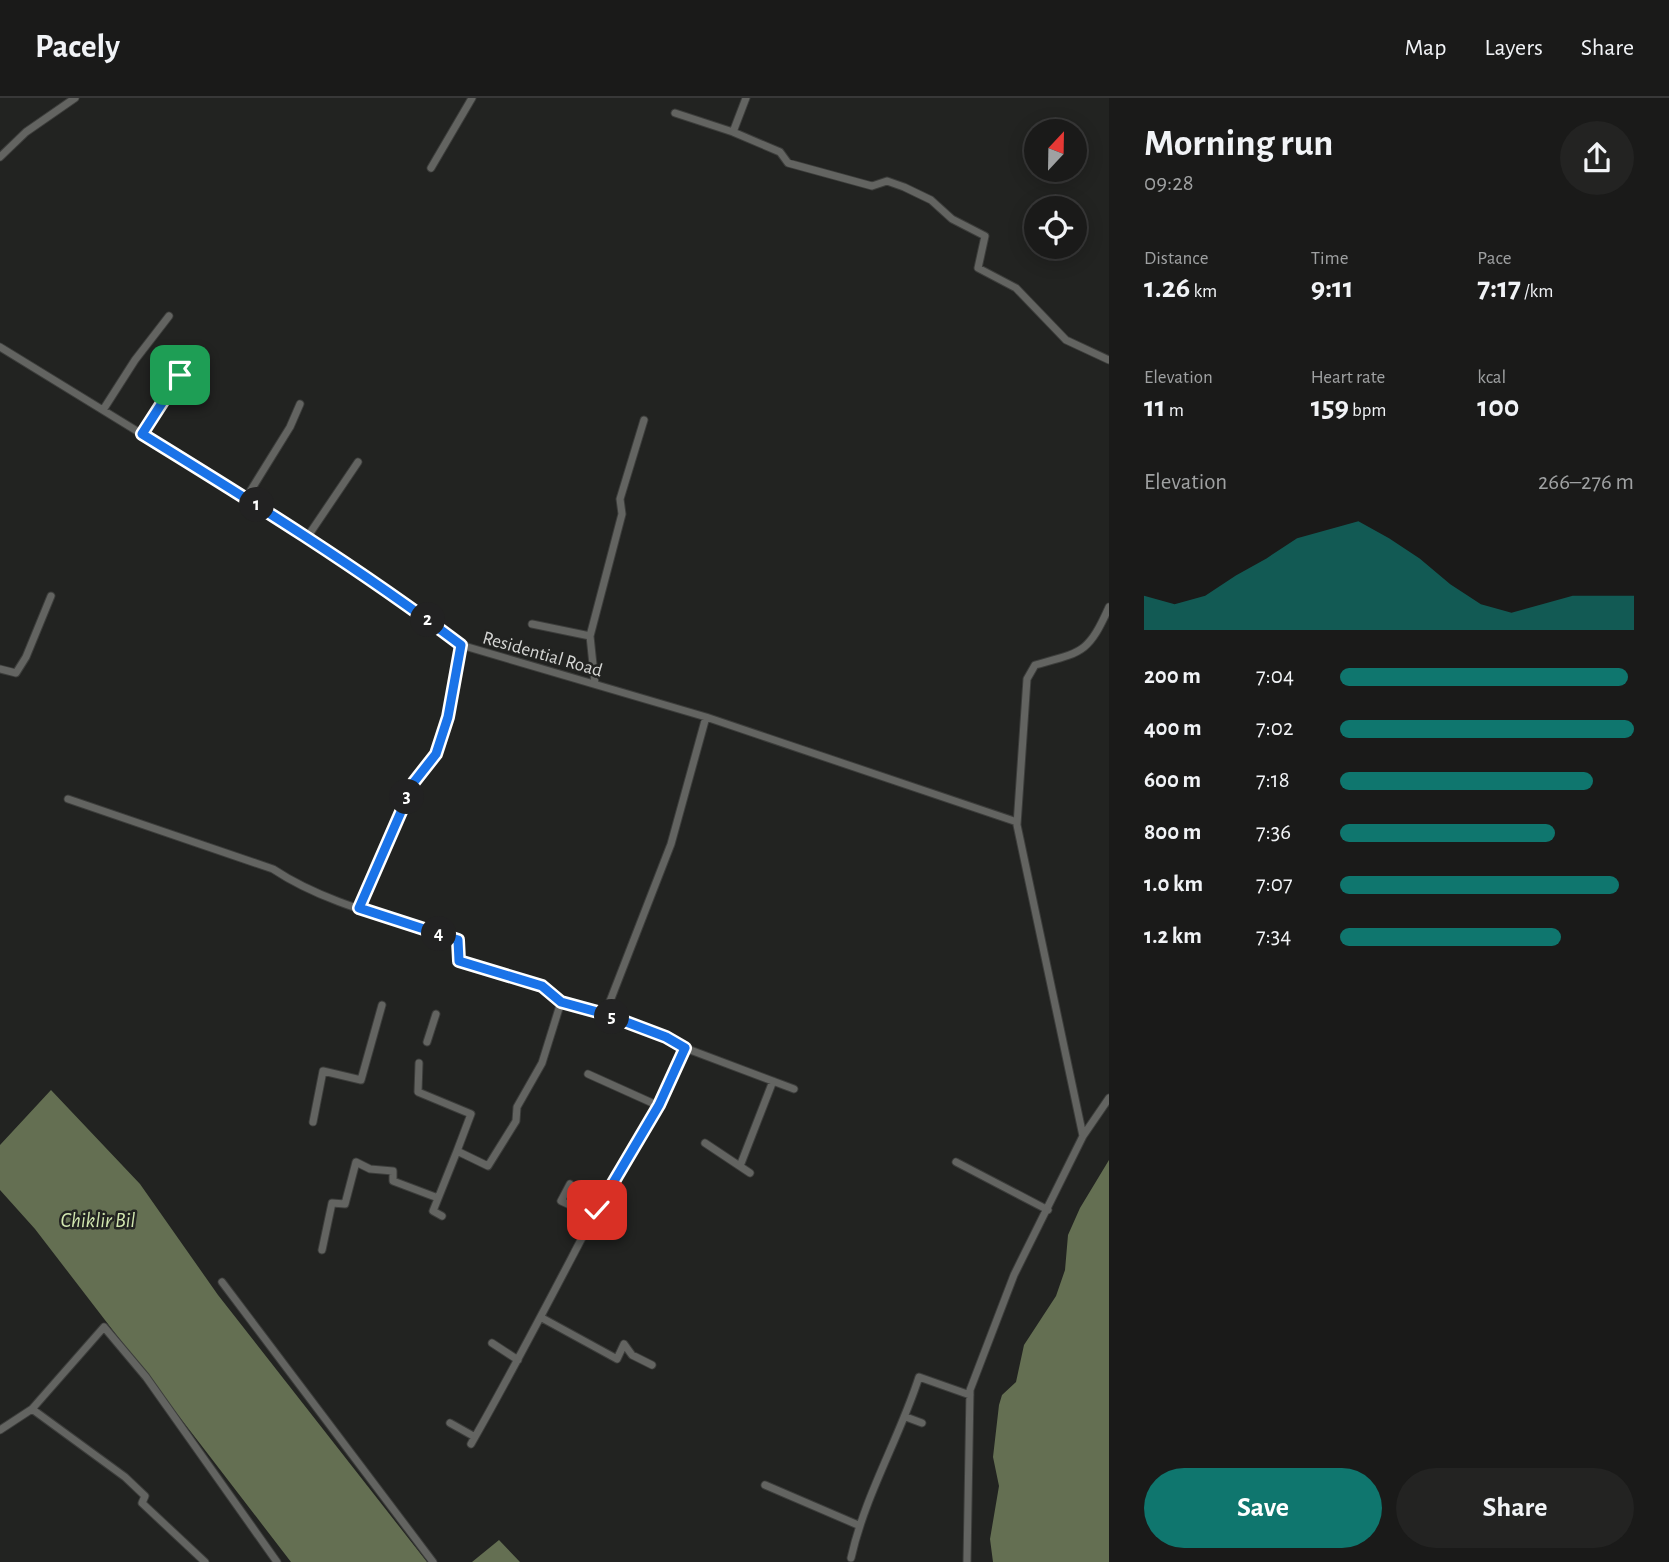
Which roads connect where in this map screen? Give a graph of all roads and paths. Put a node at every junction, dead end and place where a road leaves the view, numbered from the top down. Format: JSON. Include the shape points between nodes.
{"nodes":[{"id":1,"x":75,"y":98,"type":"edge"},
{"id":2,"x":472,"y":98,"type":"edge"},
{"id":3,"x":746,"y":98,"type":"edge"},
{"id":4,"x":674,"y":113,"type":"dead end"},
{"id":5,"x":733,"y":132,"type":"junction"},
{"id":6,"x":0,"y":157,"type":"edge"},
{"id":7,"x":431,"y":168,"type":"dead end"},
{"id":8,"x":169,"y":316,"type":"dead end"},
{"id":9,"x":0,"y":347,"type":"edge"},
{"id":10,"x":1109,"y":360,"type":"edge"},
{"id":11,"x":180,"y":375,"type":"dead end"},
{"id":12,"x":300,"y":404,"type":"dead end"},
{"id":13,"x":103,"y":411,"type":"junction"},
{"id":14,"x":644,"y":420,"type":"dead end"},
{"id":15,"x":142,"y":434,"type":"junction"},
{"id":16,"x":358,"y":463,"type":"dead end"},
{"id":17,"x":247,"y":498,"type":"junction"},
{"id":18,"x":308,"y":536,"type":"junction"},
{"id":19,"x":51,"y":596,"type":"dead end"},
{"id":20,"x":1109,"y":607,"type":"edge"},
{"id":21,"x":532,"y":624,"type":"dead end"},
{"id":22,"x":590,"y":636,"type":"junction"},
{"id":23,"x":461,"y":645,"type":"junction"},
{"id":24,"x":0,"y":669,"type":"edge"},
{"id":25,"x":594,"y":684,"type":"junction"},
{"id":26,"x":706,"y":717,"type":"junction"},
{"id":27,"x":68,"y":799,"type":"dead end"},
{"id":28,"x":1017,"y":822,"type":"junction"},
{"id":29,"x":359,"y":908,"type":"junction"},
{"id":30,"x":561,"y":1002,"type":"junction"},
{"id":31,"x":382,"y":1005,"type":"dead end"},
{"id":32,"x":436,"y":1014,"type":"dead end"},
{"id":33,"x":605,"y":1014,"type":"junction"},
{"id":34,"x":427,"y":1042,"type":"dead end"},
{"id":35,"x":685,"y":1048,"type":"junction"},
{"id":36,"x":419,"y":1063,"type":"dead end"},
{"id":37,"x":588,"y":1074,"type":"dead end"},
{"id":38,"x":773,"y":1081,"type":"junction"},
{"id":39,"x":794,"y":1089,"type":"dead end"},
{"id":40,"x":1109,"y":1098,"type":"edge"},
{"id":41,"x":659,"y":1105,"type":"junction"},
{"id":42,"x":313,"y":1122,"type":"dead end"},
{"id":43,"x":1083,"y":1136,"type":"junction"},
{"id":44,"x":705,"y":1143,"type":"dead end"},
{"id":45,"x":457,"y":1151,"type":"junction"},
{"id":46,"x":956,"y":1162,"type":"dead end"},
{"id":47,"x":740,"y":1166,"type":"junction"},
{"id":48,"x":750,"y":1173,"type":"dead end"},
{"id":49,"x":570,"y":1184,"type":"dead end"},
{"id":50,"x":438,"y":1198,"type":"junction"},
{"id":51,"x":1048,"y":1210,"type":"junction"},
{"id":52,"x":442,"y":1216,"type":"dead end"},
{"id":53,"x":594,"y":1216,"type":"junction"},
{"id":54,"x":322,"y":1250,"type":"dead end"},
{"id":55,"x":222,"y":1282,"type":"dead end"},
{"id":56,"x":542,"y":1318,"type":"junction"},
{"id":57,"x":492,"y":1343,"type":"dead end"},
{"id":58,"x":518,"y":1360,"type":"junction"},
{"id":59,"x":652,"y":1365,"type":"dead end"},
{"id":60,"x":970,"y":1395,"type":"junction"},
{"id":61,"x":32,"y":1409,"type":"junction"},
{"id":62,"x":906,"y":1417,"type":"junction"},
{"id":63,"x":450,"y":1423,"type":"dead end"},
{"id":64,"x":922,"y":1423,"type":"dead end"},
{"id":65,"x":0,"y":1430,"type":"edge"},
{"id":66,"x":765,"y":1485,"type":"dead end"},
{"id":67,"x":858,"y":1524,"type":"junction"},
{"id":68,"x":851,"y":1558,"type":"dead end"},
{"id":69,"x":205,"y":1562,"type":"edge"},
{"id":70,"x":278,"y":1562,"type":"edge"},
{"id":71,"x":433,"y":1562,"type":"edge"},
{"id":72,"x":967,"y":1562,"type":"edge"}],
"edges":[{"from":1,"to":6,"type":"street","via":[[26,132]]},
{"from":2,"to":7,"type":"street"},
{"from":3,"to":5,"type":"street"},
{"from":4,"to":5,"type":"street"},
{"from":5,"to":10,"type":"street","via":[[780,152],[788,163],[872,186],[887,181],[931,200],[952,219],[985,236],[978,268],[1016,288],[1066,340]]},
{"from":8,"to":13,"type":"street"},
{"from":9,"to":13,"type":"street","name":"Residential Road"},
{"from":11,"to":15,"type":"street"},
{"from":12,"to":17,"type":"street"},
{"from":13,"to":15,"type":"street","name":"Residential Road"},
{"from":14,"to":22,"type":"street","via":[[620,499],[622,514]]},
{"from":15,"to":17,"type":"street","name":"Residential Road"},
{"from":16,"to":18,"type":"street"},
{"from":17,"to":18,"type":"street","name":"Residential Road"},
{"from":18,"to":23,"type":"street","name":"Residential Road"},
{"from":19,"to":24,"type":"street","via":[[16,673]]},
{"from":20,"to":28,"type":"street","via":[[1081,652],[1035,665],[1029,673]]},
{"from":21,"to":22,"type":"street"},
{"from":22,"to":25,"type":"street"},
{"from":23,"to":25,"type":"street","name":"Residential Road"},
{"from":23,"to":29,"type":"street","via":[[436,754],[414,782]]},
{"from":25,"to":26,"type":"street","name":"Residential Road"},
{"from":26,"to":28,"type":"street","name":"Residential Road"},
{"from":26,"to":33,"type":"street","via":[[671,844]]},
{"from":27,"to":29,"type":"street","via":[[272,869]]},
{"from":28,"to":43,"type":"street"},
{"from":29,"to":30,"type":"street","via":[[458,940],[459,961],[542,986]]},
{"from":30,"to":33,"type":"street"},
{"from":30,"to":45,"type":"street","via":[[542,1063],[517,1107],[516,1121],[488,1166]]},
{"from":31,"to":42,"type":"street","via":[[361,1080],[323,1071]]},
{"from":32,"to":34,"type":"street"},
{"from":33,"to":35,"type":"street"},
{"from":35,"to":38,"type":"street"},
{"from":35,"to":41,"type":"street"},
{"from":36,"to":45,"type":"street","via":[[418,1092],[471,1114]]},
{"from":37,"to":41,"type":"street"},
{"from":38,"to":39,"type":"street"},
{"from":38,"to":47,"type":"street"},
{"from":40,"to":43,"type":"street"},
{"from":41,"to":53,"type":"street"},
{"from":43,"to":51,"type":"street"},
{"from":44,"to":47,"type":"street"},
{"from":45,"to":50,"type":"street"},
{"from":46,"to":51,"type":"street"},
{"from":47,"to":48,"type":"street"},
{"from":49,"to":53,"type":"street","via":[[561,1201]]},
{"from":50,"to":52,"type":"street","via":[[433,1211]]},
{"from":50,"to":54,"type":"street","via":[[393,1181],[393,1171],[356,1162],[345,1204],[332,1203]]},
{"from":51,"to":60,"type":"street","via":[[1014,1275]]},
{"from":53,"to":56,"type":"street"},
{"from":55,"to":71,"type":"street"},
{"from":56,"to":58,"type":"street"},
{"from":56,"to":59,"type":"street","via":[[617,1359],[624,1344]]},
{"from":57,"to":58,"type":"street"},
{"from":58,"to":63,"type":"street","via":[[473,1441]]},
{"from":60,"to":62,"type":"street","via":[[919,1377]]},
{"from":60,"to":72,"type":"street"},
{"from":61,"to":65,"type":"street"},
{"from":61,"to":69,"type":"street","via":[[125,1477],[145,1496],[142,1503]]},
{"from":61,"to":70,"type":"street","via":[[104,1327],[146,1377]]},
{"from":62,"to":64,"type":"street"},
{"from":62,"to":67,"type":"street"},
{"from":66,"to":67,"type":"street"},
{"from":67,"to":68,"type":"street"}]}
